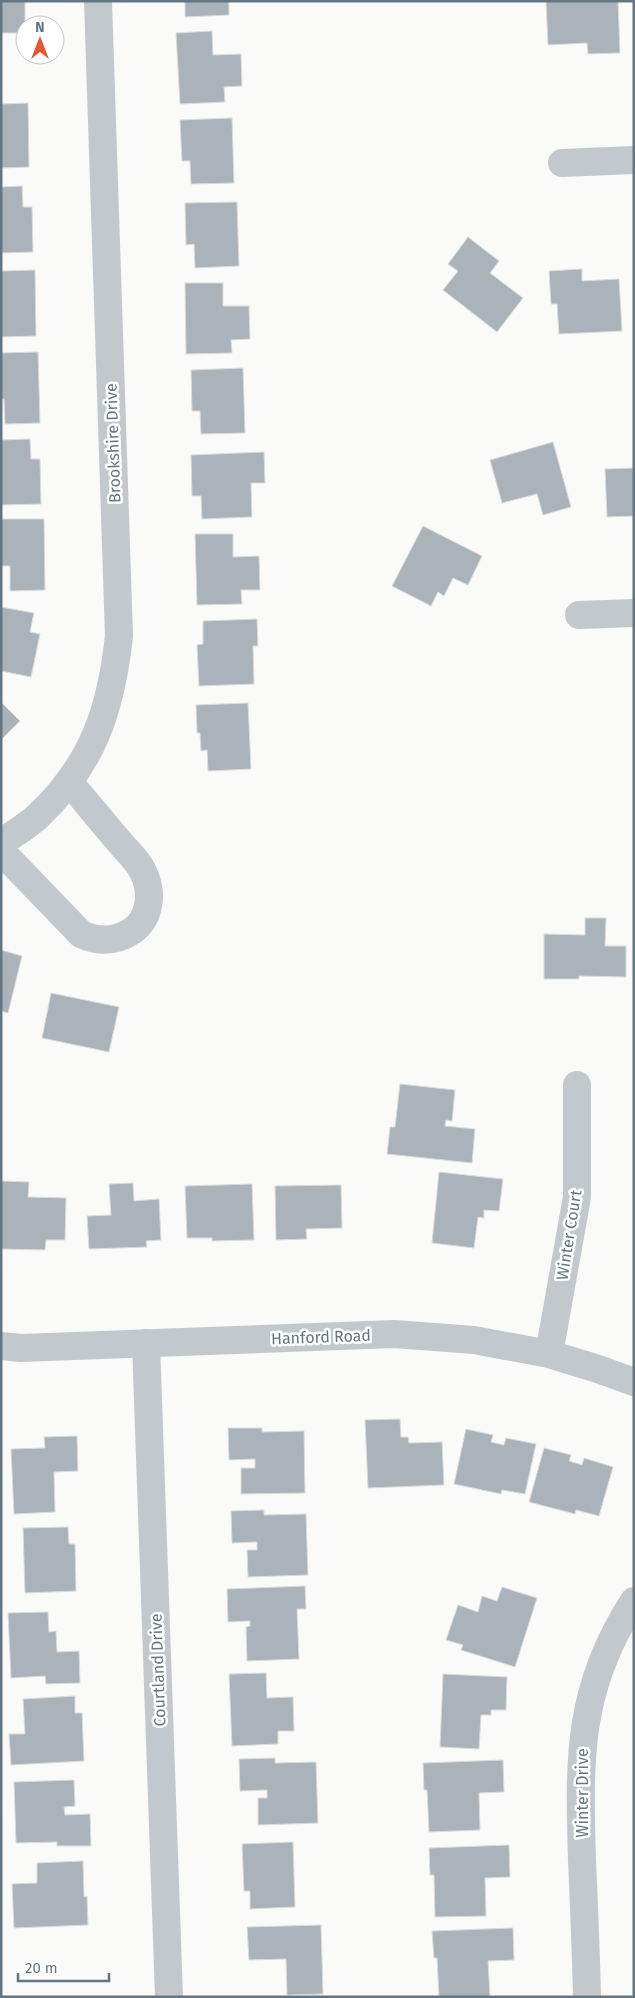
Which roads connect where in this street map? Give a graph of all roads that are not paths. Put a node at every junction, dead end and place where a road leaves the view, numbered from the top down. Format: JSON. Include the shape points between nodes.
{"nodes":[{"id":1,"x":98,"y":1,"type":"edge"},
{"id":2,"x":634,"y":160,"type":"edge"},
{"id":3,"x":562,"y":163,"type":"dead end"},
{"id":4,"x":634,"y":614,"type":"edge"},
{"id":5,"x":578,"y":615,"type":"dead end"},
{"id":6,"x":69,"y":782,"type":"junction"},
{"id":7,"x":1,"y":843,"type":"edge"},
{"id":8,"x":1,"y":851,"type":"edge"},
{"id":9,"x":577,"y":1085,"type":"dead end"},
{"id":10,"x":146,"y":1343,"type":"junction"},
{"id":11,"x":1,"y":1346,"type":"edge"},
{"id":12,"x":549,"y":1354,"type":"junction"},
{"id":13,"x":634,"y":1382,"type":"edge"},
{"id":14,"x":634,"y":1601,"type":"edge"},
{"id":15,"x":169,"y":1997,"type":"edge"},
{"id":16,"x":587,"y":1997,"type":"edge"}],
"edges":[{"from":1,"to":6,"type":"street","name":"Brookshire Drive","via":[[119,636],[115,676],[105,714],[89,751]]},
{"from":2,"to":3,"type":"street"},
{"from":4,"to":5,"type":"street"},
{"from":6,"to":7,"type":"street","name":"Brookshire Drive","via":[[37,817]]},
{"from":6,"to":8,"type":"street","via":[[143,870],[150,889],[148,905],[134,930],[108,940],[81,934]]},
{"from":9,"to":12,"type":"street","name":"Winter Court","via":[[577,1197]]},
{"from":10,"to":11,"type":"street","name":"Hanford Road"},
{"from":10,"to":12,"type":"street","name":"Hanford Road","via":[[394,1334],[474,1340]]},
{"from":10,"to":15,"type":"street","name":"Courtland Drive"},
{"from":12,"to":13,"type":"street","name":"Hanford Road"},
{"from":14,"to":16,"type":"street","name":"Winter Drive","via":[[618,1625],[596,1678],[581,1754]]}]}
